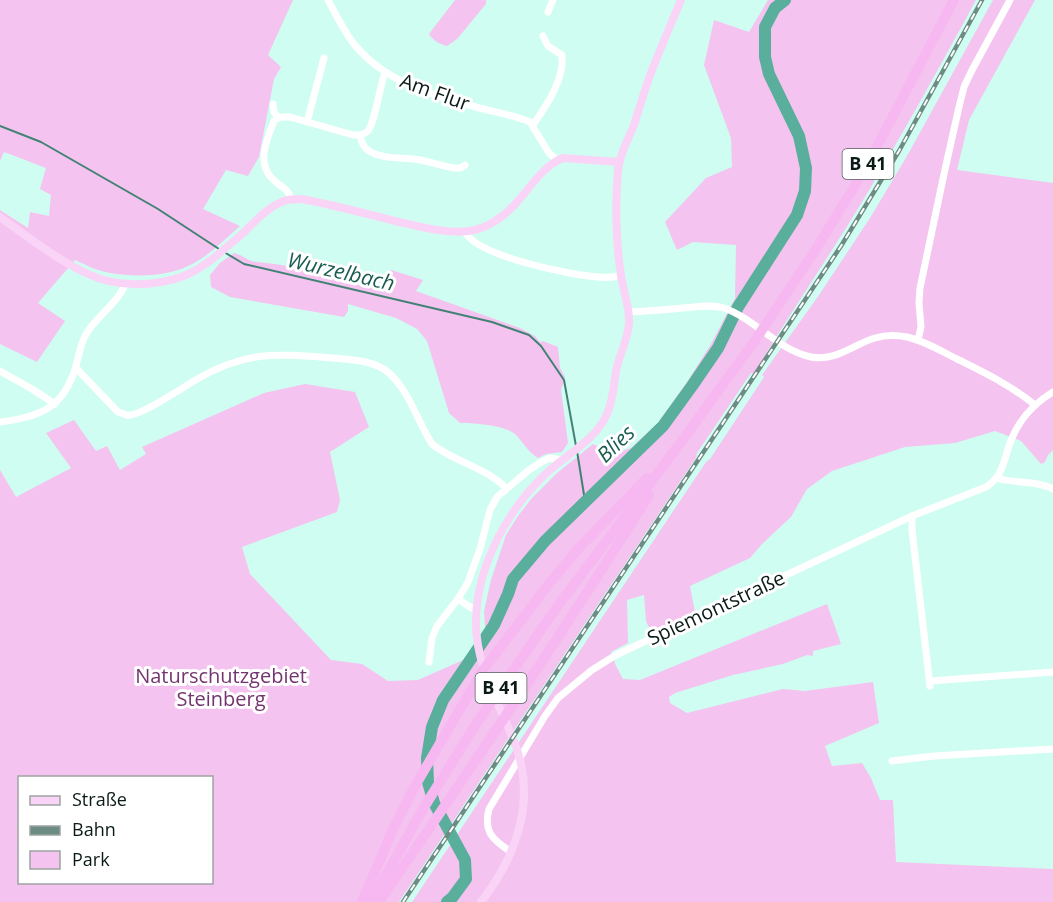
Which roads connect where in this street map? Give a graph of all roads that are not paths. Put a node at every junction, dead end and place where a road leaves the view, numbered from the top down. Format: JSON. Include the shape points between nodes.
{"nodes":[{"id":1,"x":328,"y":0,"type":"edge"},
{"id":2,"x":553,"y":0,"type":"edge"},
{"id":3,"x":681,"y":0,"type":"edge"},
{"id":4,"x":954,"y":0,"type":"edge"},
{"id":5,"x":1010,"y":0,"type":"edge"},
{"id":6,"x":548,"y":12,"type":"dead end"},
{"id":7,"x":543,"y":36,"type":"dead end"},
{"id":8,"x":324,"y":58,"type":"dead end"},
{"id":9,"x":385,"y":72,"type":"junction"},
{"id":10,"x":273,"y":104,"type":"dead end"},
{"id":11,"x":278,"y":117,"type":"junction"},
{"id":12,"x":307,"y":122,"type":"junction"},
{"id":13,"x":533,"y":125,"type":"junction"},
{"id":14,"x":360,"y":135,"type":"junction"},
{"id":15,"x":557,"y":160,"type":"junction"},
{"id":16,"x":619,"y":162,"type":"junction"},
{"id":17,"x":465,"y":165,"type":"dead end"},
{"id":18,"x":291,"y":199,"type":"junction"},
{"id":19,"x":0,"y":217,"type":"edge"},
{"id":20,"x":465,"y":232,"type":"junction"},
{"id":21,"x":621,"y":276,"type":"junction"},
{"id":22,"x":125,"y":284,"type":"junction"},
{"id":23,"x":629,"y":312,"type":"junction"},
{"id":24,"x":918,"y":340,"type":"junction"},
{"id":25,"x":75,"y":368,"type":"junction"},
{"id":26,"x":0,"y":371,"type":"edge"},
{"id":27,"x":1053,"y":392,"type":"edge"},
{"id":28,"x":55,"y":404,"type":"junction"},
{"id":29,"x":1035,"y":405,"type":"junction"},
{"id":30,"x":0,"y":422,"type":"edge"},
{"id":31,"x":684,"y":438,"type":"junction"},
{"id":32,"x":562,"y":460,"type":"junction"},
{"id":33,"x":997,"y":478,"type":"junction"},
{"id":34,"x":506,"y":488,"type":"junction"},
{"id":35,"x":1053,"y":489,"type":"edge"},
{"id":36,"x":912,"y":516,"type":"junction"},
{"id":37,"x":458,"y":599,"type":"junction"},
{"id":38,"x":476,"y":610,"type":"junction"},
{"id":39,"x":429,"y":662,"type":"dead end"},
{"id":40,"x":483,"y":670,"type":"junction"},
{"id":41,"x":1053,"y":672,"type":"edge"},
{"id":42,"x":504,"y":719,"type":"junction"},
{"id":43,"x":1053,"y":749,"type":"edge"},
{"id":44,"x":892,"y":761,"type":"dead end"},
{"id":45,"x":511,"y":852,"type":"junction"},
{"id":46,"x":362,"y":902,"type":"edge"},
{"id":47,"x":371,"y":902,"type":"edge"},
{"id":48,"x":379,"y":902,"type":"edge"},
{"id":49,"x":482,"y":902,"type":"edge"}],
"edges":[{"from":1,"to":9,"type":"street","name":"Am Flur","via":[[354,44]]},
{"from":2,"to":6,"type":"street"},
{"from":3,"to":16,"type":"main road"},
{"from":4,"to":31,"type":"highway","number":"B 41","via":[[866,169],[769,321]]},
{"from":5,"to":24,"type":"street","via":[[971,72],[958,107],[918,303]]},
{"from":7,"to":13,"type":"street","via":[[548,46],[562,55],[563,62],[552,96]]},
{"from":8,"to":12,"type":"street"},
{"from":9,"to":13,"type":"street","name":"Am Flur","via":[[438,97]]},
{"from":9,"to":14,"type":"street","via":[[369,129]]},
{"from":10,"to":11,"type":"street"},
{"from":11,"to":12,"type":"street"},
{"from":11,"to":18,"type":"street","via":[[263,161],[266,171]]},
{"from":12,"to":14,"type":"street"},
{"from":13,"to":15,"type":"street"},
{"from":14,"to":17,"type":"street","via":[[363,146],[374,154],[454,168]]},
{"from":15,"to":16,"type":"main road"},
{"from":15,"to":20,"type":"main road","via":[[510,210],[490,224]]},
{"from":16,"to":21,"type":"main road"},
{"from":18,"to":20,"type":"main road","via":[[422,227]]},
{"from":18,"to":22,"type":"main road","via":[[274,206],[225,249],[182,276]]},
{"from":19,"to":22,"type":"main road","via":[[87,274]]},
{"from":20,"to":21,"type":"street","via":[[486,249],[526,263],[587,276]]},
{"from":21,"to":23,"type":"main road"},
{"from":22,"to":25,"type":"street","via":[[86,333]]},
{"from":23,"to":24,"type":"street","via":[[714,306],[729,310],[792,350],[821,358],[875,338],[897,335]]},
{"from":23,"to":32,"type":"main road","via":[[608,412],[586,442]]},
{"from":24,"to":29,"type":"street","via":[[1012,387]]},
{"from":25,"to":28,"type":"street","via":[[70,384]]},
{"from":25,"to":34,"type":"street","via":[[126,416],[148,408],[220,366],[251,357],[296,355],[367,362],[397,381],[432,444]]},
{"from":26,"to":28,"type":"street"},
{"from":27,"to":29,"type":"street"},
{"from":28,"to":30,"type":"street","via":[[31,416]]},
{"from":29,"to":33,"type":"street","via":[[1016,431]]},
{"from":31,"to":40,"type":"highway","via":[[579,548]]},
{"from":31,"to":42,"type":"highway"},
{"from":31,"to":47,"type":"highway","number":"B 41","via":[[557,607],[478,721]]},
{"from":32,"to":34,"type":"street","via":[[543,461]]},
{"from":32,"to":38,"type":"main road","via":[[513,511],[486,568]]},
{"from":33,"to":35,"type":"street"},
{"from":33,"to":36,"type":"street","name":"Spiemontstraße","via":[[980,490]]},
{"from":34,"to":37,"type":"street","via":[[490,510],[475,566]]},
{"from":36,"to":41,"type":"street","via":[[930,684]]},
{"from":36,"to":45,"type":"street","name":"Spiemontstraße","via":[[615,655],[577,682],[545,716],[489,809],[488,828],[492,837]]},
{"from":37,"to":38,"type":"street"},
{"from":37,"to":39,"type":"street","via":[[436,626]]},
{"from":38,"to":40,"type":"main road"},
{"from":40,"to":42,"type":"main road"},
{"from":40,"to":46,"type":"highway","via":[[415,786]]},
{"from":42,"to":45,"type":"main road","via":[[517,747],[525,790],[519,835]]},
{"from":42,"to":48,"type":"highway"},
{"from":43,"to":44,"type":"street"},
{"from":45,"to":49,"type":"main road"}]}
